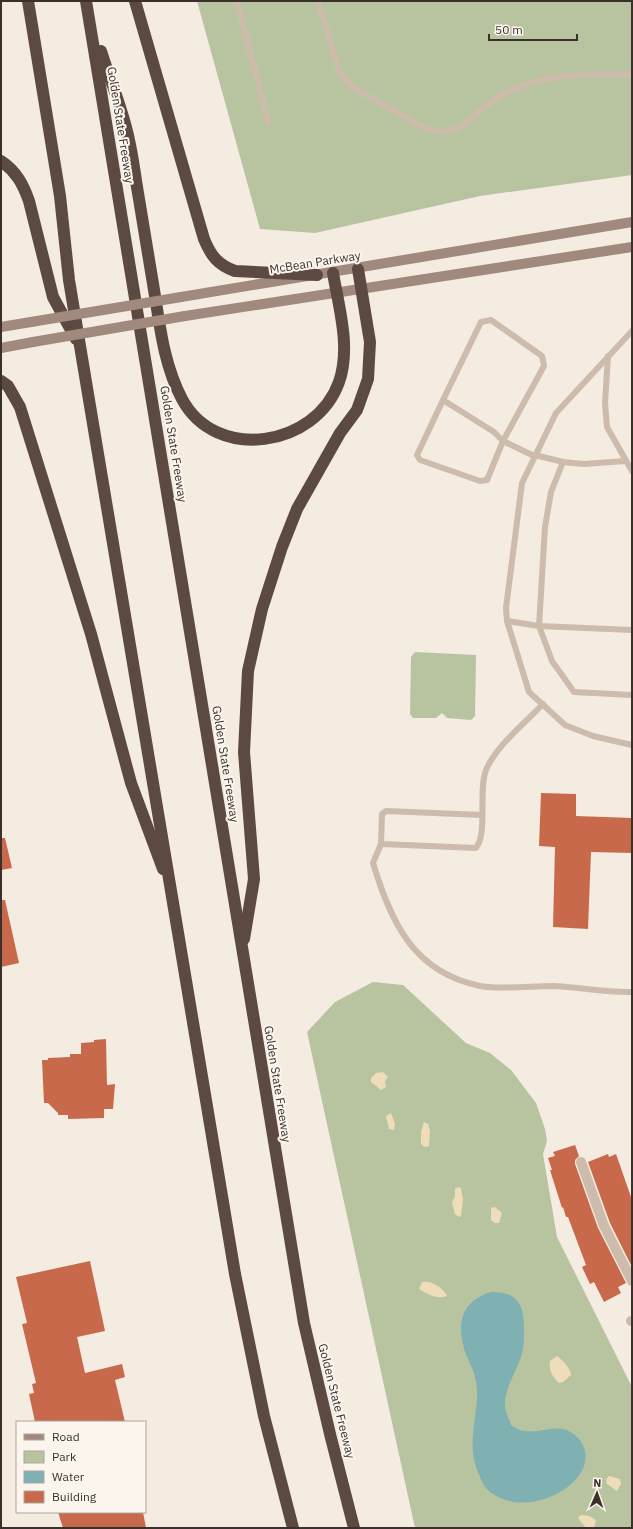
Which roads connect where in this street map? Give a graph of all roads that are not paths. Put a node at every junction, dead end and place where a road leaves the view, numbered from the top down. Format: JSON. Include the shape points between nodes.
{"nodes":[{"id":1,"x":28,"y":1,"type":"edge"},
{"id":2,"x":135,"y":1,"type":"edge"},
{"id":3,"x":238,"y":1,"type":"edge"},
{"id":4,"x":318,"y":1,"type":"edge"},
{"id":5,"x":87,"y":7,"type":"edge"},
{"id":6,"x":632,"y":75,"type":"edge"},
{"id":7,"x":268,"y":122,"type":"dead end"},
{"id":8,"x":1,"y":161,"type":"edge"},
{"id":9,"x":632,"y":222,"type":"edge"},
{"id":10,"x":632,"y":247,"type":"edge"},
{"id":11,"x":358,"y":269,"type":"junction"},
{"id":12,"x":333,"y":273,"type":"junction"},
{"id":13,"x":317,"y":275,"type":"junction"},
{"id":14,"x":362,"y":288,"type":"junction"},
{"id":15,"x":336,"y":292,"type":"junction"},
{"id":16,"x":1,"y":327,"type":"edge"},
{"id":17,"x":632,"y":330,"type":"edge"},
{"id":18,"x":1,"y":348,"type":"edge"},
{"id":19,"x":81,"y":349,"type":"junction"},
{"id":20,"x":608,"y":356,"type":"junction"},
{"id":21,"x":1,"y":381,"type":"edge"},
{"id":22,"x":443,"y":400,"type":"junction"},
{"id":23,"x":503,"y":441,"type":"junction"},
{"id":24,"x":535,"y":455,"type":"junction"},
{"id":25,"x":625,"y":461,"type":"junction"},
{"id":26,"x":563,"y":462,"type":"junction"},
{"id":27,"x":632,"y":471,"type":"edge"},
{"id":28,"x":507,"y":621,"type":"junction"},
{"id":29,"x":539,"y":626,"type":"junction"},
{"id":30,"x":632,"y":630,"type":"edge"},
{"id":31,"x":632,"y":696,"type":"edge"},
{"id":32,"x":542,"y":704,"type":"junction"},
{"id":33,"x":632,"y":745,"type":"edge"},
{"id":34,"x":482,"y":815,"type":"junction"},
{"id":35,"x":381,"y":844,"type":"junction"},
{"id":36,"x":173,"y":896,"type":"junction"},
{"id":37,"x":243,"y":950,"type":"junction"},
{"id":38,"x":632,"y":992,"type":"edge"},
{"id":39,"x":580,"y":1162,"type":"dead end"},
{"id":40,"x":632,"y":1281,"type":"edge"},
{"id":41,"x":293,"y":1528,"type":"edge"},
{"id":42,"x":354,"y":1528,"type":"edge"}],
"edges":[{"from":1,"to":19,"type":"highway","via":[[60,196],[69,280]]},
{"from":2,"to":13,"type":"highway","via":[[204,239],[210,252],[223,267],[235,271]]},
{"from":3,"to":7,"type":"lane"},
{"from":4,"to":6,"type":"lane","via":[[339,71],[352,87],[427,129],[444,132],[456,129],[501,95],[532,82],[565,76]]},
{"from":5,"to":15,"type":"highway","via":[[129,140],[162,338],[172,378],[182,400],[196,418],[213,430],[235,439],[257,441],[280,437],[300,429],[318,414],[332,398],[343,367],[344,349]]},
{"from":5,"to":37,"type":"highway","name":"Golden State Freeway"},
{"from":8,"to":19,"type":"highway","via":[[15,173],[24,186],[53,297]]},
{"from":9,"to":11,"type":"main road","name":"McBean Parkway"},
{"from":10,"to":14,"type":"main road"},
{"from":11,"to":12,"type":"main road","name":"McBean Parkway"},
{"from":11,"to":14,"type":"highway"},
{"from":12,"to":13,"type":"main road","name":"McBean Parkway"},
{"from":12,"to":15,"type":"highway"},
{"from":13,"to":16,"type":"main road","name":"McBean Parkway","bridge":true},
{"from":14,"to":15,"type":"main road"},
{"from":14,"to":37,"type":"highway","via":[[370,342],[368,379],[357,410],[340,433],[300,502],[262,609],[248,671],[244,752],[254,879]]},
{"from":15,"to":18,"type":"main road","bridge":true},
{"from":17,"to":20,"type":"lane"},
{"from":19,"to":36,"type":"highway"},
{"from":20,"to":24,"type":"lane","via":[[556,413]]},
{"from":20,"to":25,"type":"lane","via":[[605,403],[607,427]]},
{"from":21,"to":36,"type":"highway","via":[[8,386],[20,407],[91,634],[131,783]]},
{"from":22,"to":23,"type":"lane","via":[[494,432]]},
{"from":22,"to":23,"type":"lane","via":[[417,455],[420,460],[480,481],[487,480]]},
{"from":22,"to":23,"type":"lane","via":[[481,322],[491,320],[544,360],[544,366]]},
{"from":23,"to":24,"type":"lane"},
{"from":24,"to":26,"type":"lane"},
{"from":24,"to":28,"type":"lane","via":[[522,483],[506,608]]},
{"from":25,"to":26,"type":"lane","via":[[584,464]]},
{"from":25,"to":27,"type":"lane"},
{"from":26,"to":29,"type":"lane","via":[[551,492],[545,527]]},
{"from":28,"to":29,"type":"lane"},
{"from":28,"to":32,"type":"lane","via":[[529,692]]},
{"from":29,"to":30,"type":"lane"},
{"from":29,"to":31,"type":"lane","via":[[552,661],[574,692]]},
{"from":32,"to":33,"type":"lane","via":[[565,726]]},
{"from":32,"to":34,"type":"lane","via":[[495,754],[486,770],[482,786]]},
{"from":34,"to":35,"type":"lane","via":[[479,844],[476,848]]},
{"from":34,"to":35,"type":"lane","via":[[386,811],[382,814]]},
{"from":35,"to":38,"type":"lane","via":[[373,863],[390,913],[400,932],[424,959],[451,976],[481,986],[555,986]]},
{"from":36,"to":41,"type":"highway","via":[[235,1274],[264,1416]]},
{"from":37,"to":42,"type":"highway","name":"Golden State Freeway","via":[[304,1323]]},
{"from":39,"to":40,"type":"street","via":[[604,1226]]}]}
